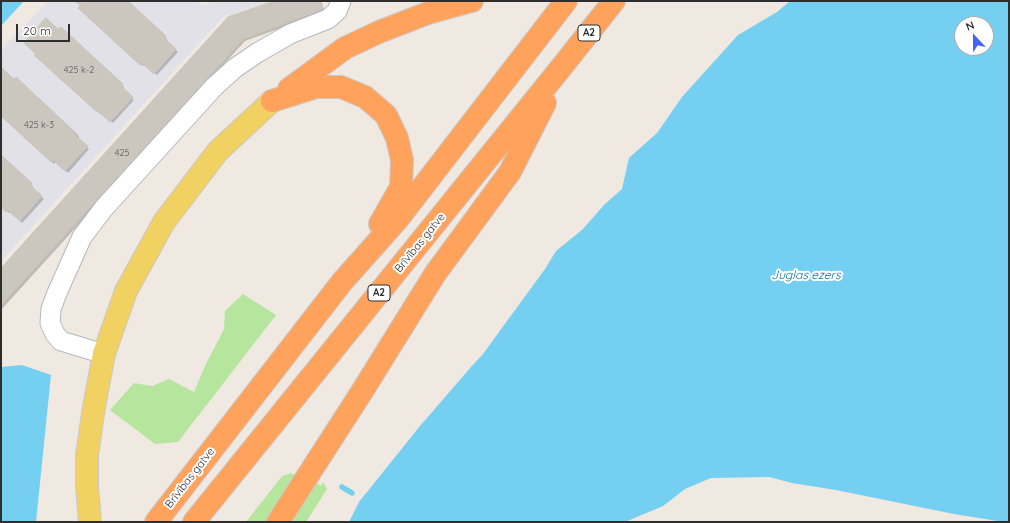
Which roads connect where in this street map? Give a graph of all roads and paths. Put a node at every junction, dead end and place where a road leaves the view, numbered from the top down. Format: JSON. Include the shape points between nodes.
{"nodes":[{"id":1,"x":341,"y":1,"type":"edge"},
{"id":2,"x":472,"y":1,"type":"edge"},
{"id":3,"x":566,"y":1,"type":"edge"},
{"id":4,"x":614,"y":1,"type":"edge"},
{"id":5,"x":564,"y":64,"type":"junction"},
{"id":6,"x":272,"y":101,"type":"junction"},
{"id":7,"x":342,"y":282,"type":"junction"},
{"id":8,"x":104,"y":354,"type":"junction"},
{"id":9,"x":90,"y":522,"type":"edge"},
{"id":10,"x":156,"y":522,"type":"edge"},
{"id":11,"x":194,"y":522,"type":"edge"},
{"id":12,"x":278,"y":522,"type":"edge"}],
"edges":[{"from":1,"to":8,"type":"lane","via":[[337,11],[328,19],[290,34],[257,53],[214,87],[104,208],[82,237],[56,293],[50,323],[61,341]]},
{"from":2,"to":6,"type":"highway","via":[[428,13],[345,48]]},
{"from":3,"to":7,"type":"highway","name":"Brīvības gatve","via":[[398,219]]},
{"from":4,"to":5,"type":"highway","name":"Brīvības gatve","number":"A2"},
{"from":5,"to":11,"type":"highway","name":"Brīvības gatve","number":"A2"},
{"from":5,"to":12,"type":"highway","via":[[510,172],[435,274]]},
{"from":6,"to":7,"type":"highway","via":[[316,86],[341,86],[365,97],[386,115],[397,138],[402,160],[401,187],[380,223],[359,248]]},
{"from":6,"to":8,"type":"main road","via":[[218,151],[164,222],[126,291]]},
{"from":7,"to":10,"type":"highway","name":"Brīvības gatve"},
{"from":8,"to":9,"type":"main road","via":[[87,455]]}]}
